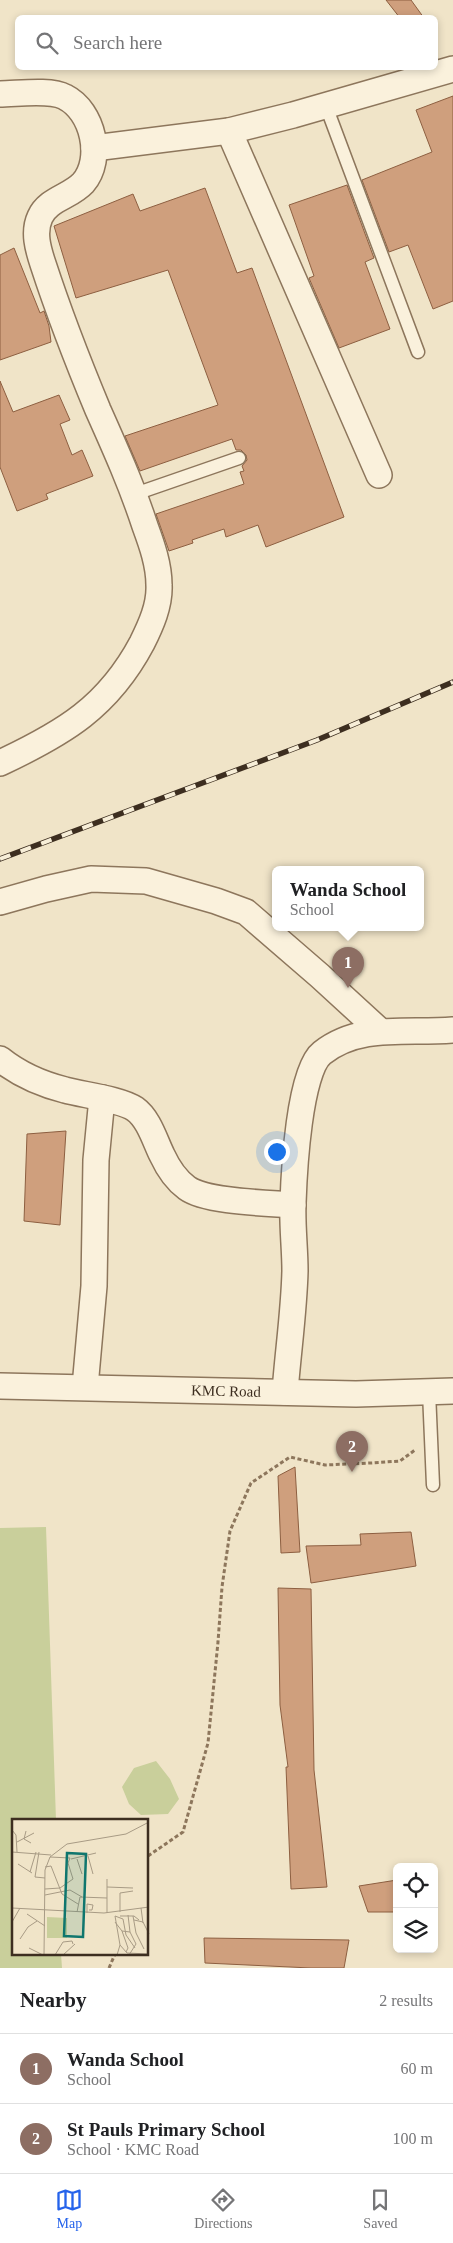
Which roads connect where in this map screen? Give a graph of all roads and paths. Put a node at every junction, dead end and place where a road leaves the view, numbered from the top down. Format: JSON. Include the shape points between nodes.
{"nodes":[{"id":1,"x":453,"y":69,"type":"edge"},
{"id":2,"x":0,"y":94,"type":"edge"},
{"id":3,"x":326,"y":106,"type":"junction"},
{"id":4,"x":229,"y":131,"type":"junction"},
{"id":5,"x":94,"y":148,"type":"junction"},
{"id":6,"x":418,"y":352,"type":"dead end"},
{"id":7,"x":239,"y":458,"type":"dead end"},
{"id":8,"x":379,"y":475,"type":"dead end"},
{"id":9,"x":135,"y":494,"type":"junction"},
{"id":10,"x":0,"y":763,"type":"edge"},
{"id":11,"x":0,"y":902,"type":"edge"},
{"id":12,"x":453,"y":1030,"type":"edge"},
{"id":13,"x":380,"y":1031,"type":"junction"},
{"id":14,"x":0,"y":1059,"type":"edge"},
{"id":15,"x":0,"y":1082,"type":"edge"},
{"id":16,"x":37,"y":1082,"type":"junction"},
{"id":17,"x":102,"y":1098,"type":"junction"},
{"id":18,"x":292,"y":1205,"type":"junction"},
{"id":19,"x":0,"y":1386,"type":"edge"},
{"id":20,"x":85,"y":1387,"type":"junction"},
{"id":21,"x":285,"y":1392,"type":"junction"},
{"id":22,"x":429,"y":1392,"type":"junction"},
{"id":23,"x":453,"y":1392,"type":"edge"},
{"id":24,"x":431,"y":1424,"type":"junction"},
{"id":25,"x":433,"y":1485,"type":"dead end"},
{"id":26,"x":149,"y":1855,"type":"edge"},
{"id":27,"x":114,"y":1956,"type":"edge"},
{"id":28,"x":109,"y":1968,"type":"edge"}],
"edges":[{"from":1,"to":3,"type":"street"},
{"from":2,"to":5,"type":"street","via":[[64,96],[84,116],[91,130]]},
{"from":3,"to":4,"type":"street"},
{"from":3,"to":6,"type":"lane"},
{"from":4,"to":5,"type":"street"},
{"from":4,"to":8,"type":"street"},
{"from":5,"to":9,"type":"street","via":[[91,173],[82,185],[48,205],[36,229],[42,261],[79,365]]},
{"from":7,"to":9,"type":"lane"},
{"from":9,"to":10,"type":"street","via":[[156,556],[159,586],[151,626],[119,679],[86,714],[67,729]]},
{"from":11,"to":13,"type":"street","via":[[91,879],[146,881],[216,900],[246,912]]},
{"from":12,"to":13,"type":"street"},
{"from":13,"to":18,"type":"street","via":[[340,1041],[319,1055],[312,1067],[302,1107]]},
{"from":14,"to":16,"type":"street"},
{"from":15,"to":16,"type":"street"},
{"from":16,"to":17,"type":"street"},
{"from":17,"to":18,"type":"street","via":[[135,1109],[150,1128],[170,1170],[188,1189],[214,1198]]},
{"from":17,"to":20,"type":"street","via":[[96,1160],[94,1286]]},
{"from":18,"to":21,"type":"street","via":[[295,1272]]},
{"from":19,"to":20,"type":"street","name":"KMC Road"},
{"from":20,"to":21,"type":"street","name":"KMC Road"},
{"from":21,"to":22,"type":"street","name":"KMC Road"},
{"from":22,"to":23,"type":"street","name":"KMC Road"},
{"from":22,"to":24,"type":"lane"},
{"from":24,"to":25,"type":"lane"},
{"from":24,"to":26,"type":"path","via":[[424,1444],[400,1461],[325,1465],[290,1457],[251,1483],[230,1531],[208,1743],[183,1832]]},
{"from":27,"to":28,"type":"path"}]}
